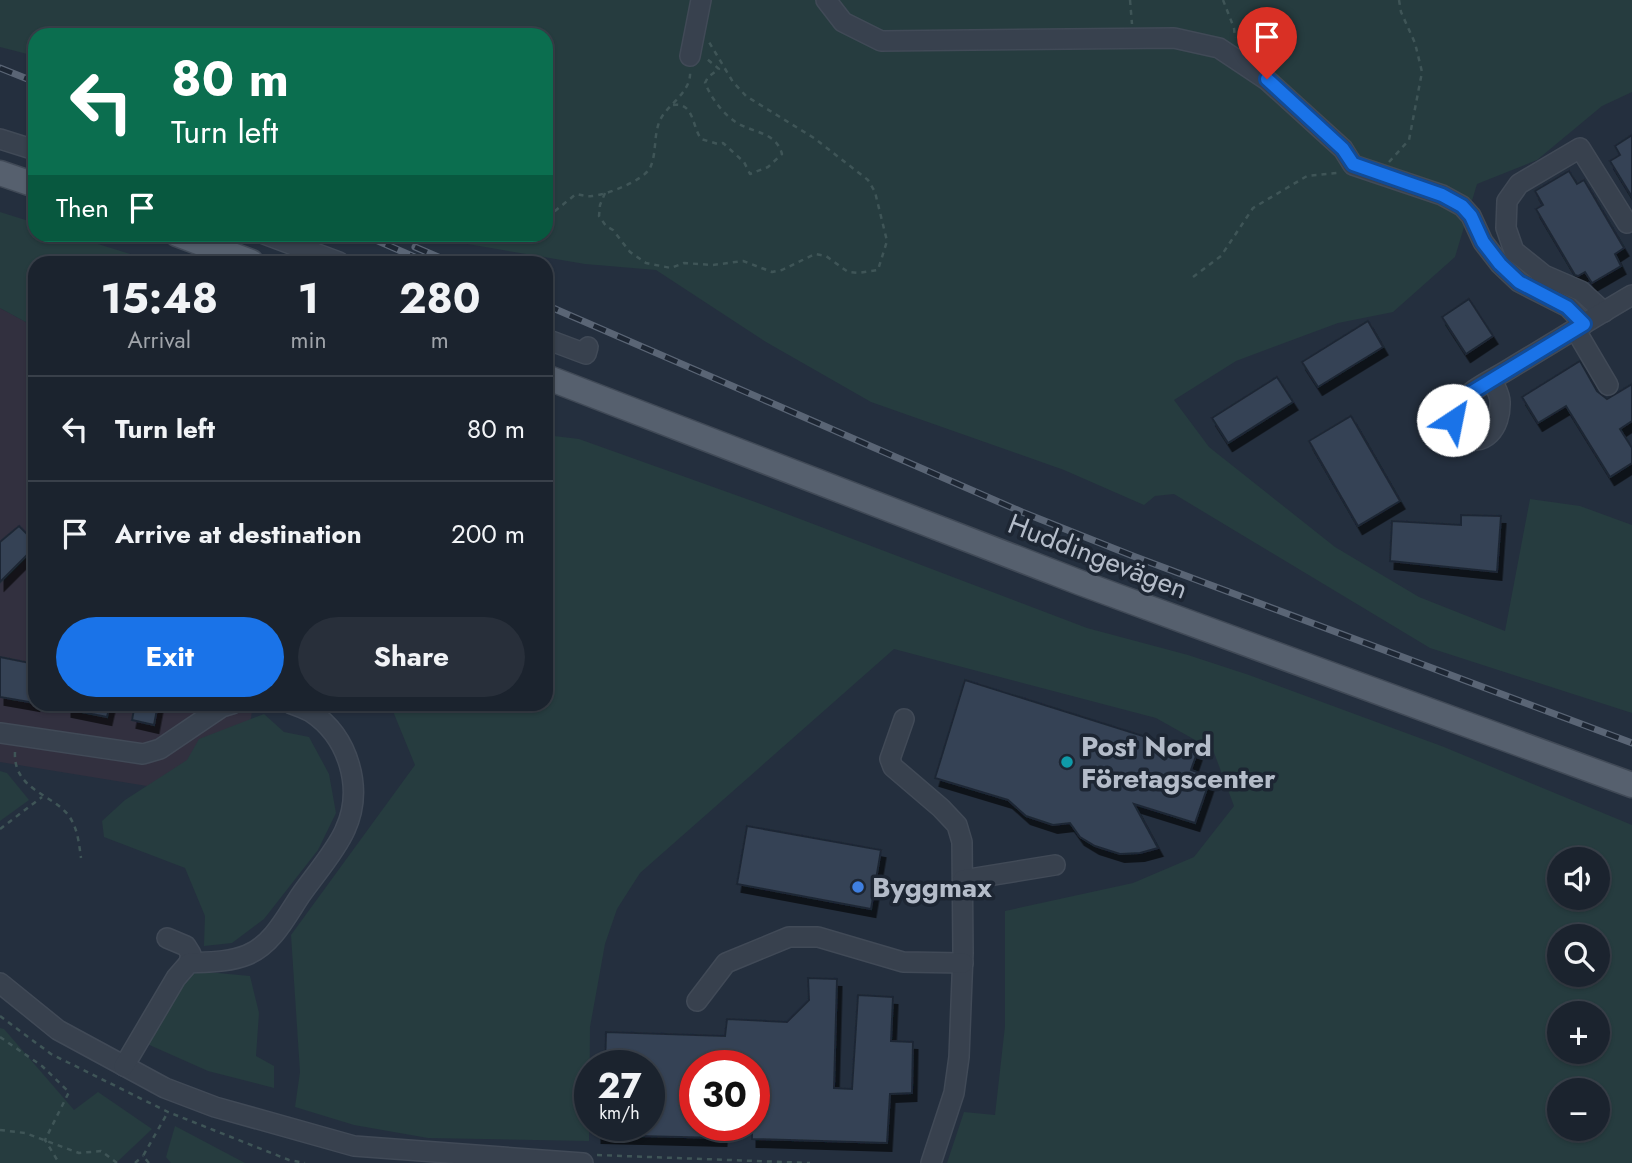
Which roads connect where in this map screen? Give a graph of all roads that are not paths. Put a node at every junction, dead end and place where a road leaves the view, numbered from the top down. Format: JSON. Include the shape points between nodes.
{"nodes":[{"id":1,"x":701,"y":0,"type":"edge"},
{"id":2,"x":826,"y":0,"type":"edge"},
{"id":3,"x":690,"y":59,"type":"road end"},
{"id":4,"x":0,"y":139,"type":"edge"},
{"id":5,"x":28,"y":148,"type":"edge"},
{"id":6,"x":0,"y":173,"type":"edge"},
{"id":7,"x":28,"y":183,"type":"edge"},
{"id":8,"x":1627,"y":223,"type":"dead end"},
{"id":9,"x":198,"y":242,"type":"edge"},
{"id":10,"x":285,"y":242,"type":"edge"},
{"id":11,"x":235,"y":256,"type":"edge"},
{"id":12,"x":323,"y":256,"type":"edge"},
{"id":13,"x":1632,"y":295,"type":"edge"},
{"id":14,"x":1604,"y":312,"type":"junction"},
{"id":15,"x":1580,"y":326,"type":"junction"},
{"id":16,"x":553,"y":342,"type":"edge"},
{"id":17,"x":588,"y":347,"type":"dead end"},
{"id":18,"x":553,"y":380,"type":"edge"},
{"id":19,"x":1492,"y":380,"type":"dead end"},
{"id":20,"x":1608,"y":386,"type":"dead end"},
{"id":21,"x":216,"y":711,"type":"edge"},
{"id":22,"x":309,"y":711,"type":"edge"},
{"id":23,"x":904,"y":719,"type":"dead end"},
{"id":24,"x":0,"y":733,"type":"edge"},
{"id":25,"x":1632,"y":785,"type":"edge"},
{"id":26,"x":1055,"y":865,"type":"dead end"},
{"id":27,"x":963,"y":880,"type":"junction"},
{"id":28,"x":167,"y":938,"type":"dead end"},
{"id":29,"x":189,"y":963,"type":"junction"},
{"id":30,"x":963,"y":963,"type":"junction"},
{"id":31,"x":0,"y":983,"type":"edge"},
{"id":32,"x":697,"y":1001,"type":"dead end"},
{"id":33,"x":124,"y":1066,"type":"junction"},
{"id":34,"x":585,"y":1158,"type":"edge"},
{"id":35,"x":930,"y":1163,"type":"edge"}],
"edges":[{"from":1,"to":3,"type":"street"},
{"from":2,"to":15,"type":"street","via":[[843,22],[881,41],[1133,37],[1174,38],[1219,48],[1267,79],[1343,149],[1353,164],[1462,206],[1500,264],[1519,282],[1567,307]]},
{"from":4,"to":5,"type":"street"},
{"from":6,"to":7,"type":"main road"},
{"from":8,"to":14,"type":"street","via":[[1580,148],[1518,184],[1507,201],[1506,228],[1514,251],[1544,275],[1581,291]]},
{"from":9,"to":11,"type":"main road"},
{"from":10,"to":12,"type":"street"},
{"from":13,"to":14,"type":"street"},
{"from":14,"to":15,"type":"street"},
{"from":15,"to":19,"type":"street"},
{"from":15,"to":20,"type":"street"},
{"from":16,"to":17,"type":"street","via":[[586,354]]},
{"from":18,"to":25,"type":"main road","name":"Huddingevägen","via":[[1081,583]]},
{"from":21,"to":24,"type":"street","via":[[160,749],[143,754]]},
{"from":22,"to":29,"type":"street","via":[[330,729],[345,752],[353,777],[354,803],[345,832],[269,940],[248,955]]},
{"from":23,"to":27,"type":"street","via":[[890,759],[893,767],[957,825]]},
{"from":26,"to":27,"type":"street"},
{"from":27,"to":30,"type":"street"},
{"from":28,"to":29,"type":"street","via":[[186,946],[191,954]]},
{"from":29,"to":33,"type":"street"},
{"from":30,"to":32,"type":"street","via":[[904,962],[818,937],[789,937],[726,963]]},
{"from":30,"to":35,"type":"street","via":[[954,1093]]},
{"from":31,"to":33,"type":"street","via":[[58,1030]]},
{"from":33,"to":34,"type":"street","via":[[164,1088],[215,1107],[354,1146]]}]}
